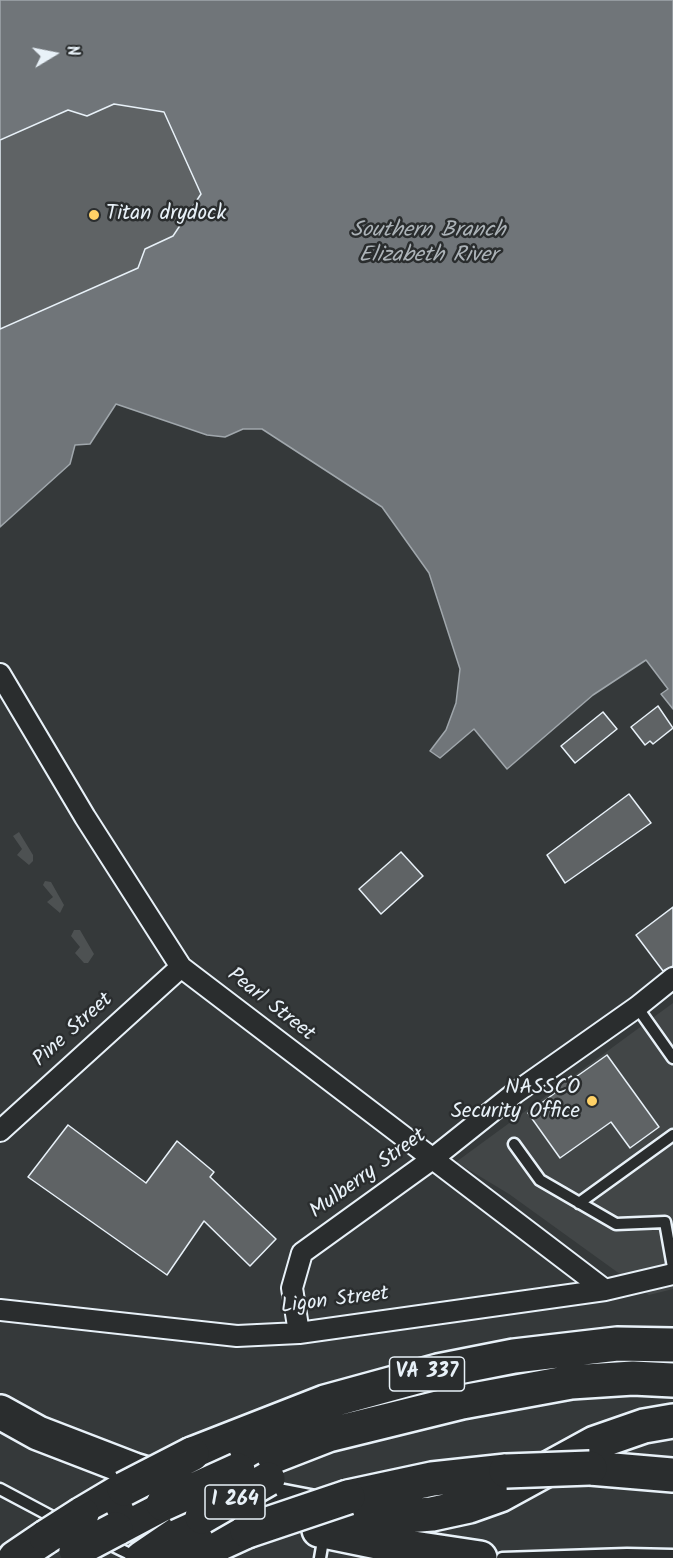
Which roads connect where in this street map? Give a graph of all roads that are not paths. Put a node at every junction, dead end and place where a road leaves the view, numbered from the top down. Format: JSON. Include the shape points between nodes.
{"nodes":[{"id":1,"x":0,"y":674,"type":"edge"},
{"id":2,"x":181,"y":967,"type":"junction"},
{"id":3,"x":673,"y":978,"type":"edge"},
{"id":4,"x":637,"y":1007,"type":"junction"},
{"id":5,"x":673,"y":1058,"type":"edge"},
{"id":6,"x":0,"y":1131,"type":"edge"},
{"id":7,"x":673,"y":1135,"type":"edge"},
{"id":8,"x":514,"y":1144,"type":"dead end"},
{"id":9,"x":431,"y":1160,"type":"junction"},
{"id":10,"x":579,"y":1203,"type":"junction"},
{"id":11,"x":670,"y":1219,"type":"edge"},
{"id":12,"x":673,"y":1267,"type":"edge"},
{"id":13,"x":673,"y":1274,"type":"edge"},
{"id":14,"x":605,"y":1290,"type":"junction"},
{"id":15,"x":0,"y":1310,"type":"edge"},
{"id":16,"x":298,"y":1333,"type":"junction"},
{"id":17,"x":673,"y":1345,"type":"edge"},
{"id":18,"x":673,"y":1380,"type":"edge"},
{"id":19,"x":0,"y":1412,"type":"edge"},
{"id":20,"x":673,"y":1421,"type":"edge"},
{"id":21,"x":253,"y":1474,"type":"junction"},
{"id":22,"x":668,"y":1481,"type":"edge"},
{"id":23,"x":0,"y":1489,"type":"edge"},
{"id":24,"x":162,"y":1491,"type":"junction"},
{"id":25,"x":322,"y":1545,"type":"edge"},
{"id":26,"x":61,"y":1548,"type":"edge"},
{"id":27,"x":146,"y":1554,"type":"edge"},
{"id":28,"x":673,"y":1556,"type":"edge"},
{"id":29,"x":189,"y":1557,"type":"edge"},
{"id":30,"x":15,"y":1558,"type":"edge"},
{"id":31,"x":480,"y":1558,"type":"edge"},
{"id":32,"x":502,"y":1558,"type":"edge"}],
"edges":[{"from":1,"to":2,"type":"street","name":"Pearl Street"},
{"from":2,"to":6,"type":"street","name":"Pine Street"},
{"from":2,"to":9,"type":"street","name":"Pearl Street"},
{"from":3,"to":4,"type":"street","name":"Mulberry Street"},
{"from":4,"to":5,"type":"lane"},
{"from":4,"to":9,"type":"street","name":"Mulberry Street","via":[[515,1093]]},
{"from":7,"to":10,"type":"lane"},
{"from":8,"to":10,"type":"lane","via":[[540,1180]]},
{"from":9,"to":14,"type":"street","name":"Pearl Street"},
{"from":9,"to":16,"type":"street","name":"Mulberry Street","via":[[302,1253],[292,1288]]},
{"from":10,"to":11,"type":"lane","via":[[616,1224]]},
{"from":11,"to":12,"type":"lane"},
{"from":13,"to":14,"type":"street","name":"Ligon Street"},
{"from":14,"to":16,"type":"street","name":"Ligon Street"},
{"from":15,"to":16,"type":"street","name":"Ligon Street","via":[[237,1336]]},
{"from":17,"to":26,"type":"highway","number":"VA 337","bridge":true,"via":[[606,1345],[514,1356],[438,1371],[325,1402],[192,1454],[124,1489],[82,1514]]},
{"from":18,"to":21,"type":"highway","via":[[571,1382],[462,1402],[400,1418]]},
{"from":19,"to":24,"type":"highway","number":"I 264","via":[[38,1433],[134,1470]]},
{"from":20,"to":24,"type":"highway","via":[[644,1426],[595,1443],[500,1495],[469,1506],[415,1516],[358,1516]]},
{"from":21,"to":24,"type":"highway","bridge":true},
{"from":21,"to":27,"type":"highway","bridge":true,"via":[[202,1517]]},
{"from":22,"to":29,"type":"highway","bridge":true,"via":[[605,1470],[506,1471],[432,1479],[348,1497],[247,1531]]},
{"from":23,"to":27,"type":"lane"},
{"from":24,"to":25,"type":"highway","number":"I 264"},
{"from":24,"to":26,"type":"highway","bridge":true,"via":[[116,1529]]},
{"from":25,"to":31,"type":"highway","number":"I 264"},
{"from":26,"to":30,"type":"highway","number":"VA 337"},
{"from":28,"to":32,"type":"lane"}]}
